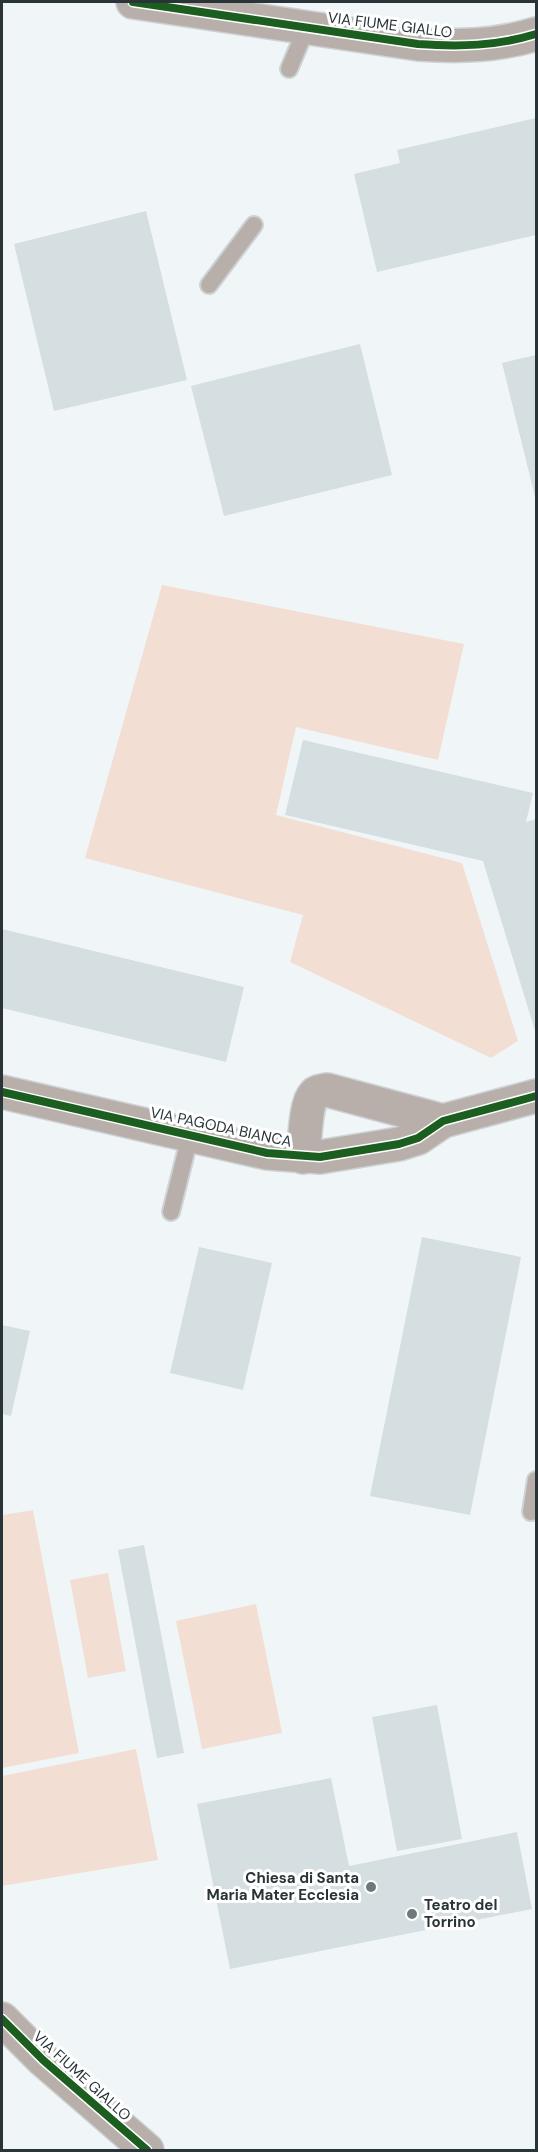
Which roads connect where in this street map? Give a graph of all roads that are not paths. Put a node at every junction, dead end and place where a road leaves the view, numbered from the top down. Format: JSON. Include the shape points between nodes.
{"nodes":[{"id":1,"x":133,"y":2,"type":"edge"},
{"id":2,"x":306,"y":28,"type":"junction"},
{"id":3,"x":537,"y":34,"type":"edge"},
{"id":4,"x":289,"y":69,"type":"dead end"},
{"id":5,"x":254,"y":225,"type":"dead end"},
{"id":6,"x":209,"y":285,"type":"dead end"},
{"id":7,"x":2,"y":1092,"type":"edge"},
{"id":8,"x":537,"y":1096,"type":"edge"},
{"id":9,"x":443,"y":1121,"type":"junction"},
{"id":10,"x":190,"y":1136,"type":"junction"},
{"id":11,"x":303,"y":1157,"type":"junction"},
{"id":12,"x":171,"y":1212,"type":"dead end"},
{"id":13,"x":537,"y":1480,"type":"edge"},
{"id":14,"x":531,"y":1512,"type":"dead end"},
{"id":15,"x":2,"y":2019,"type":"edge"},
{"id":16,"x":147,"y":2151,"type":"edge"}],
"edges":[{"from":1,"to":2,"type":"street","name":"VIA FIUME GIALLO"},
{"from":2,"to":3,"type":"street","name":"VIA FIUME GIALLO","via":[[457,46],[498,43]]},
{"from":2,"to":4,"type":"lane"},
{"from":5,"to":6,"type":"lane"},
{"from":7,"to":10,"type":"street","name":"VIA PAGODA BIANCA"},
{"from":8,"to":9,"type":"street","name":"VIA PAGODA BIANCA"},
{"from":9,"to":11,"type":"street","name":"VIA PAGODA BIANCA","via":[[418,1138],[399,1144],[337,1156]]},
{"from":9,"to":11,"type":"street","name":"VIA PAGODA BIANCA","via":[[320,1091],[308,1104]]},
{"from":10,"to":11,"type":"street","name":"VIA PAGODA BIANCA"},
{"from":10,"to":12,"type":"lane"},
{"from":13,"to":14,"type":"lane"},
{"from":15,"to":16,"type":"street","name":"VIA FIUME GIALLO"}]}
